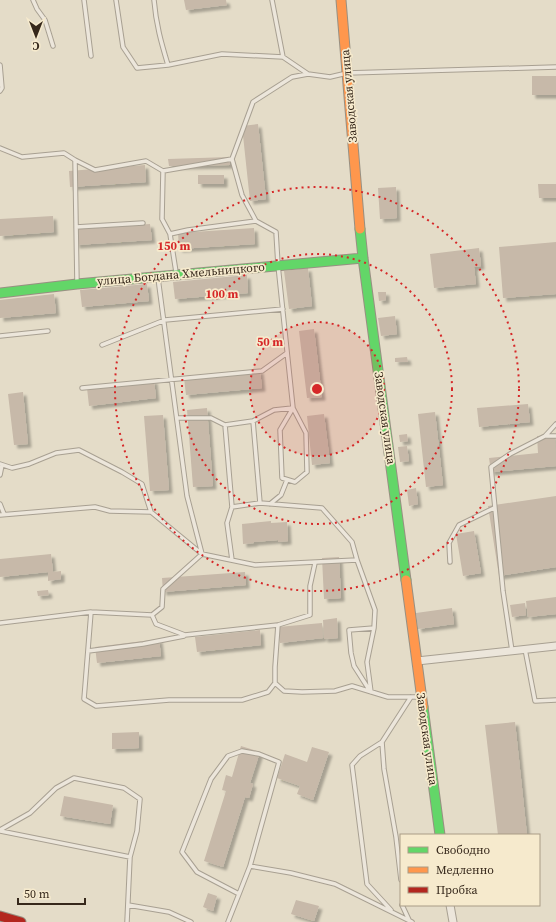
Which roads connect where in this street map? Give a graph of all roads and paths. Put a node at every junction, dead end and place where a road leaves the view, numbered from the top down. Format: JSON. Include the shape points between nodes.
{"nodes":[{"id":1,"x":33,"y":0,"type":"edge"},
{"id":2,"x":84,"y":0,"type":"edge"},
{"id":3,"x":116,"y":0,"type":"edge"},
{"id":4,"x":154,"y":0,"type":"edge"},
{"id":5,"x":272,"y":0,"type":"edge"},
{"id":6,"x":342,"y":0,"type":"edge"},
{"id":7,"x":53,"y":46,"type":"dead end"},
{"id":8,"x":91,"y":56,"type":"dead end"},
{"id":9,"x":283,"y":57,"type":"junction"},
{"id":10,"x":0,"y":65,"type":"edge"},
{"id":11,"x":168,"y":65,"type":"junction"},
{"id":12,"x":556,"y":67,"type":"edge"},
{"id":13,"x":346,"y":73,"type":"junction"},
{"id":14,"x":308,"y":74,"type":"junction"},
{"id":15,"x":0,"y":91,"type":"edge"},
{"id":16,"x":0,"y":148,"type":"edge"},
{"id":17,"x":232,"y":159,"type":"junction"},
{"id":18,"x":75,"y":160,"type":"junction"},
{"id":19,"x":163,"y":171,"type":"junction"},
{"id":20,"x":256,"y":221,"type":"junction"},
{"id":21,"x":143,"y":223,"type":"dead end"},
{"id":22,"x":76,"y":227,"type":"junction"},
{"id":23,"x":170,"y":234,"type":"junction"},
{"id":24,"x":363,"y":258,"type":"junction"},
{"id":25,"x":278,"y":265,"type":"junction"},
{"id":26,"x":176,"y":275,"type":"junction"},
{"id":27,"x":158,"y":277,"type":"junction"},
{"id":28,"x":77,"y":284,"type":"junction"},
{"id":29,"x":0,"y":293,"type":"edge"},
{"id":30,"x":283,"y":309,"type":"junction"},
{"id":31,"x":165,"y":320,"type":"junction"},
{"id":32,"x":48,"y":331,"type":"dead end"},
{"id":33,"x":0,"y":336,"type":"edge"},
{"id":34,"x":102,"y":345,"type":"dead end"},
{"id":35,"x":287,"y":353,"type":"junction"},
{"id":36,"x":172,"y":379,"type":"junction"},
{"id":37,"x":82,"y":388,"type":"dead end"},
{"id":38,"x":293,"y":408,"type":"junction"},
{"id":39,"x":177,"y":418,"type":"junction"},
{"id":40,"x":253,"y":421,"type":"junction"},
{"id":41,"x":556,"y":424,"type":"edge"},
{"id":42,"x":225,"y":425,"type":"junction"},
{"id":43,"x":545,"y":436,"type":"junction"},
{"id":44,"x":556,"y":436,"type":"edge"},
{"id":45,"x":1,"y":464,"type":"edge"},
{"id":46,"x":0,"y":475,"type":"edge"},
{"id":47,"x":288,"y":480,"type":"junction"},
{"id":48,"x":260,"y":503,"type":"junction"},
{"id":49,"x":0,"y":504,"type":"edge"},
{"id":50,"x":270,"y":504,"type":"junction"},
{"id":51,"x":232,"y":507,"type":"junction"},
{"id":52,"x":494,"y":508,"type":"junction"},
{"id":53,"x":151,"y":512,"type":"junction"},
{"id":54,"x":2,"y":514,"type":"edge"},
{"id":55,"x":202,"y":554,"type":"junction"},
{"id":56,"x":232,"y":560,"type":"junction"},
{"id":57,"x":357,"y":560,"type":"junction"},
{"id":58,"x":450,"y":562,"type":"dead end"},
{"id":59,"x":315,"y":563,"type":"junction"},
{"id":60,"x":91,"y":612,"type":"junction"},
{"id":61,"x":152,"y":615,"type":"junction"},
{"id":62,"x":0,"y":623,"type":"edge"},
{"id":63,"x":278,"y":625,"type":"junction"},
{"id":64,"x":374,"y":628,"type":"junction"},
{"id":65,"x":185,"y":635,"type":"junction"},
{"id":66,"x":556,"y":646,"type":"edge"},
{"id":67,"x":525,"y":649,"type":"junction"},
{"id":68,"x":88,"y":651,"type":"junction"},
{"id":69,"x":512,"y":651,"type":"junction"},
{"id":70,"x":417,"y":661,"type":"junction"},
{"id":71,"x":276,"y":683,"type":"junction"},
{"id":72,"x":371,"y":692,"type":"junction"},
{"id":73,"x":411,"y":697,"type":"junction"},
{"id":74,"x":421,"y":697,"type":"junction"},
{"id":75,"x":556,"y":700,"type":"edge"},
{"id":76,"x":382,"y":742,"type":"junction"},
{"id":77,"x":0,"y":831,"type":"edge"},
{"id":78,"x":440,"y":834,"type":"edge"},
{"id":79,"x":130,"y":857,"type":"junction"},
{"id":80,"x":250,"y":866,"type":"junction"},
{"id":81,"x":400,"y":871,"type":"edge"},
{"id":82,"x":239,"y":894,"type":"junction"},
{"id":83,"x":128,"y":905,"type":"junction"},
{"id":84,"x":403,"y":906,"type":"edge"},
{"id":85,"x":450,"y":906,"type":"edge"},
{"id":86,"x":393,"y":912,"type":"junction"},
{"id":87,"x":0,"y":916,"type":"edge"},
{"id":88,"x":411,"y":921,"type":"edge"},
{"id":89,"x":21,"y":922,"type":"edge"},
{"id":90,"x":127,"y":922,"type":"edge"},
{"id":91,"x":192,"y":922,"type":"edge"},
{"id":92,"x":228,"y":922,"type":"edge"},
{"id":93,"x":453,"y":922,"type":"edge"}],
"edges":[{"from":1,"to":7,"type":"lane","via":[[45,20]]},
{"from":2,"to":8,"type":"lane"},
{"from":3,"to":11,"type":"lane","via":[[124,47],[137,68]]},
{"from":4,"to":11,"type":"lane","via":[[155,19]]},
{"from":5,"to":9,"type":"lane"},
{"from":6,"to":13,"type":"street","name":"Заводская улица"},
{"from":9,"to":11,"type":"lane","via":[[222,54]]},
{"from":9,"to":14,"type":"lane"},
{"from":10,"to":15,"type":"lane"},
{"from":12,"to":13,"type":"lane"},
{"from":13,"to":14,"type":"lane","via":[[330,77]]},
{"from":13,"to":24,"type":"street","name":"Заводская улица"},
{"from":14,"to":17,"type":"lane","via":[[292,77],[253,102]]},
{"from":16,"to":18,"type":"lane","via":[[22,157],[64,153]]},
{"from":17,"to":19,"type":"lane"},
{"from":17,"to":20,"type":"lane","via":[[242,195]]},
{"from":18,"to":19,"type":"lane","via":[[95,170],[146,161]]},
{"from":18,"to":22,"type":"lane"},
{"from":19,"to":23,"type":"lane","via":[[162,219]]},
{"from":20,"to":23,"type":"lane"},
{"from":20,"to":25,"type":"lane","via":[[276,232]]},
{"from":21,"to":22,"type":"lane"},
{"from":22,"to":28,"type":"lane"},
{"from":23,"to":26,"type":"lane"},
{"from":24,"to":25,"type":"street","name":"улица Богдана Хмельницкого"},
{"from":24,"to":70,"type":"street","name":"Заводская улица"},
{"from":25,"to":26,"type":"street","name":"улица Богдана Хмельницкого"},
{"from":25,"to":30,"type":"lane"},
{"from":26,"to":27,"type":"street","name":"улица Богдана Хмельницкого"},
{"from":27,"to":28,"type":"street","name":"улица Богдана Хмельницкого"},
{"from":27,"to":31,"type":"lane"},
{"from":28,"to":29,"type":"street","name":"улица Богдана Хмельницкого"},
{"from":30,"to":31,"type":"lane"},
{"from":30,"to":35,"type":"lane"},
{"from":31,"to":34,"type":"lane"},
{"from":31,"to":36,"type":"lane"},
{"from":32,"to":33,"type":"lane"},
{"from":35,"to":36,"type":"lane","via":[[262,371]]},
{"from":35,"to":38,"type":"lane"},
{"from":36,"to":37,"type":"lane"},
{"from":36,"to":39,"type":"lane"},
{"from":38,"to":40,"type":"lane","via":[[274,410]]},
{"from":38,"to":47,"type":"lane","via":[[280,430],[282,478]]},
{"from":38,"to":47,"type":"lane","via":[[306,433],[307,472],[295,482]]},
{"from":39,"to":42,"type":"lane","via":[[211,418]]},
{"from":39,"to":55,"type":"lane","via":[[187,496]]},
{"from":40,"to":42,"type":"lane"},
{"from":40,"to":48,"type":"lane"},
{"from":41,"to":43,"type":"lane"},
{"from":42,"to":51,"type":"lane"},
{"from":43,"to":44,"type":"lane"},
{"from":43,"to":52,"type":"lane","via":[[490,467]]},
{"from":45,"to":46,"type":"lane"},
{"from":45,"to":53,"type":"lane","via":[[12,468],[30,464],[56,452],[79,450],[142,484]]},
{"from":47,"to":50,"type":"lane","via":[[281,494]]},
{"from":48,"to":50,"type":"lane"},
{"from":48,"to":51,"type":"lane"},
{"from":49,"to":54,"type":"lane"},
{"from":50,"to":57,"type":"lane","via":[[322,508],[352,542]]},
{"from":51,"to":56,"type":"lane","via":[[227,523]]},
{"from":52,"to":58,"type":"lane","via":[[459,525],[449,544]]},
{"from":52,"to":69,"type":"lane"},
{"from":53,"to":54,"type":"lane","via":[[110,511],[95,507]]},
{"from":53,"to":55,"type":"lane"},
{"from":55,"to":56,"type":"lane"},
{"from":55,"to":61,"type":"lane","via":[[163,589],[162,607]]},
{"from":56,"to":59,"type":"lane","via":[[255,565]]},
{"from":57,"to":59,"type":"lane"},
{"from":57,"to":64,"type":"lane","via":[[375,610]]},
{"from":59,"to":63,"type":"lane","via":[[310,586],[310,615]]},
{"from":60,"to":61,"type":"lane"},
{"from":60,"to":62,"type":"lane"},
{"from":60,"to":68,"type":"lane"},
{"from":61,"to":65,"type":"lane","via":[[156,624]]},
{"from":63,"to":65,"type":"lane"},
{"from":63,"to":71,"type":"lane"},
{"from":64,"to":72,"type":"lane","via":[[367,662]]},
{"from":64,"to":72,"type":"lane","via":[[349,630],[354,666]]},
{"from":65,"to":68,"type":"lane","via":[[143,644]]},
{"from":66,"to":67,"type":"street"},
{"from":67,"to":69,"type":"street"},
{"from":67,"to":75,"type":"lane","via":[[535,701]]},
{"from":68,"to":71,"type":"lane","via":[[84,699],[96,706],[169,700],[242,700],[268,692]]},
{"from":69,"to":70,"type":"street"},
{"from":70,"to":74,"type":"street","name":"Заводская улица"},
{"from":71,"to":72,"type":"lane","via":[[284,691],[335,691],[352,686]]},
{"from":72,"to":73,"type":"lane","via":[[388,697]]},
{"from":73,"to":74,"type":"lane"},
{"from":73,"to":76,"type":"lane"},
{"from":74,"to":78,"type":"street","name":"Заводская улица"},
{"from":76,"to":81,"type":"lane"},
{"from":76,"to":86,"type":"lane","via":[[352,764],[367,884]]},
{"from":77,"to":79,"type":"lane"},
{"from":77,"to":79,"type":"lane","via":[[30,813],[56,788],[74,778],[124,788],[140,799],[138,831]]},
{"from":79,"to":83,"type":"lane"},
{"from":80,"to":82,"type":"lane"},
{"from":80,"to":82,"type":"lane","via":[[279,762],[260,754],[242,751],[228,756],[211,779],[182,852],[196,872]]},
{"from":80,"to":86,"type":"lane","via":[[335,884]]},
{"from":82,"to":92,"type":"lane"},
{"from":83,"to":90,"type":"lane"},
{"from":83,"to":91,"type":"lane","via":[[169,912]]},
{"from":84,"to":88,"type":"lane"},
{"from":85,"to":93,"type":"street"},
{"from":86,"to":88,"type":"lane"},
{"from":87,"to":89,"type":"street"}]}
